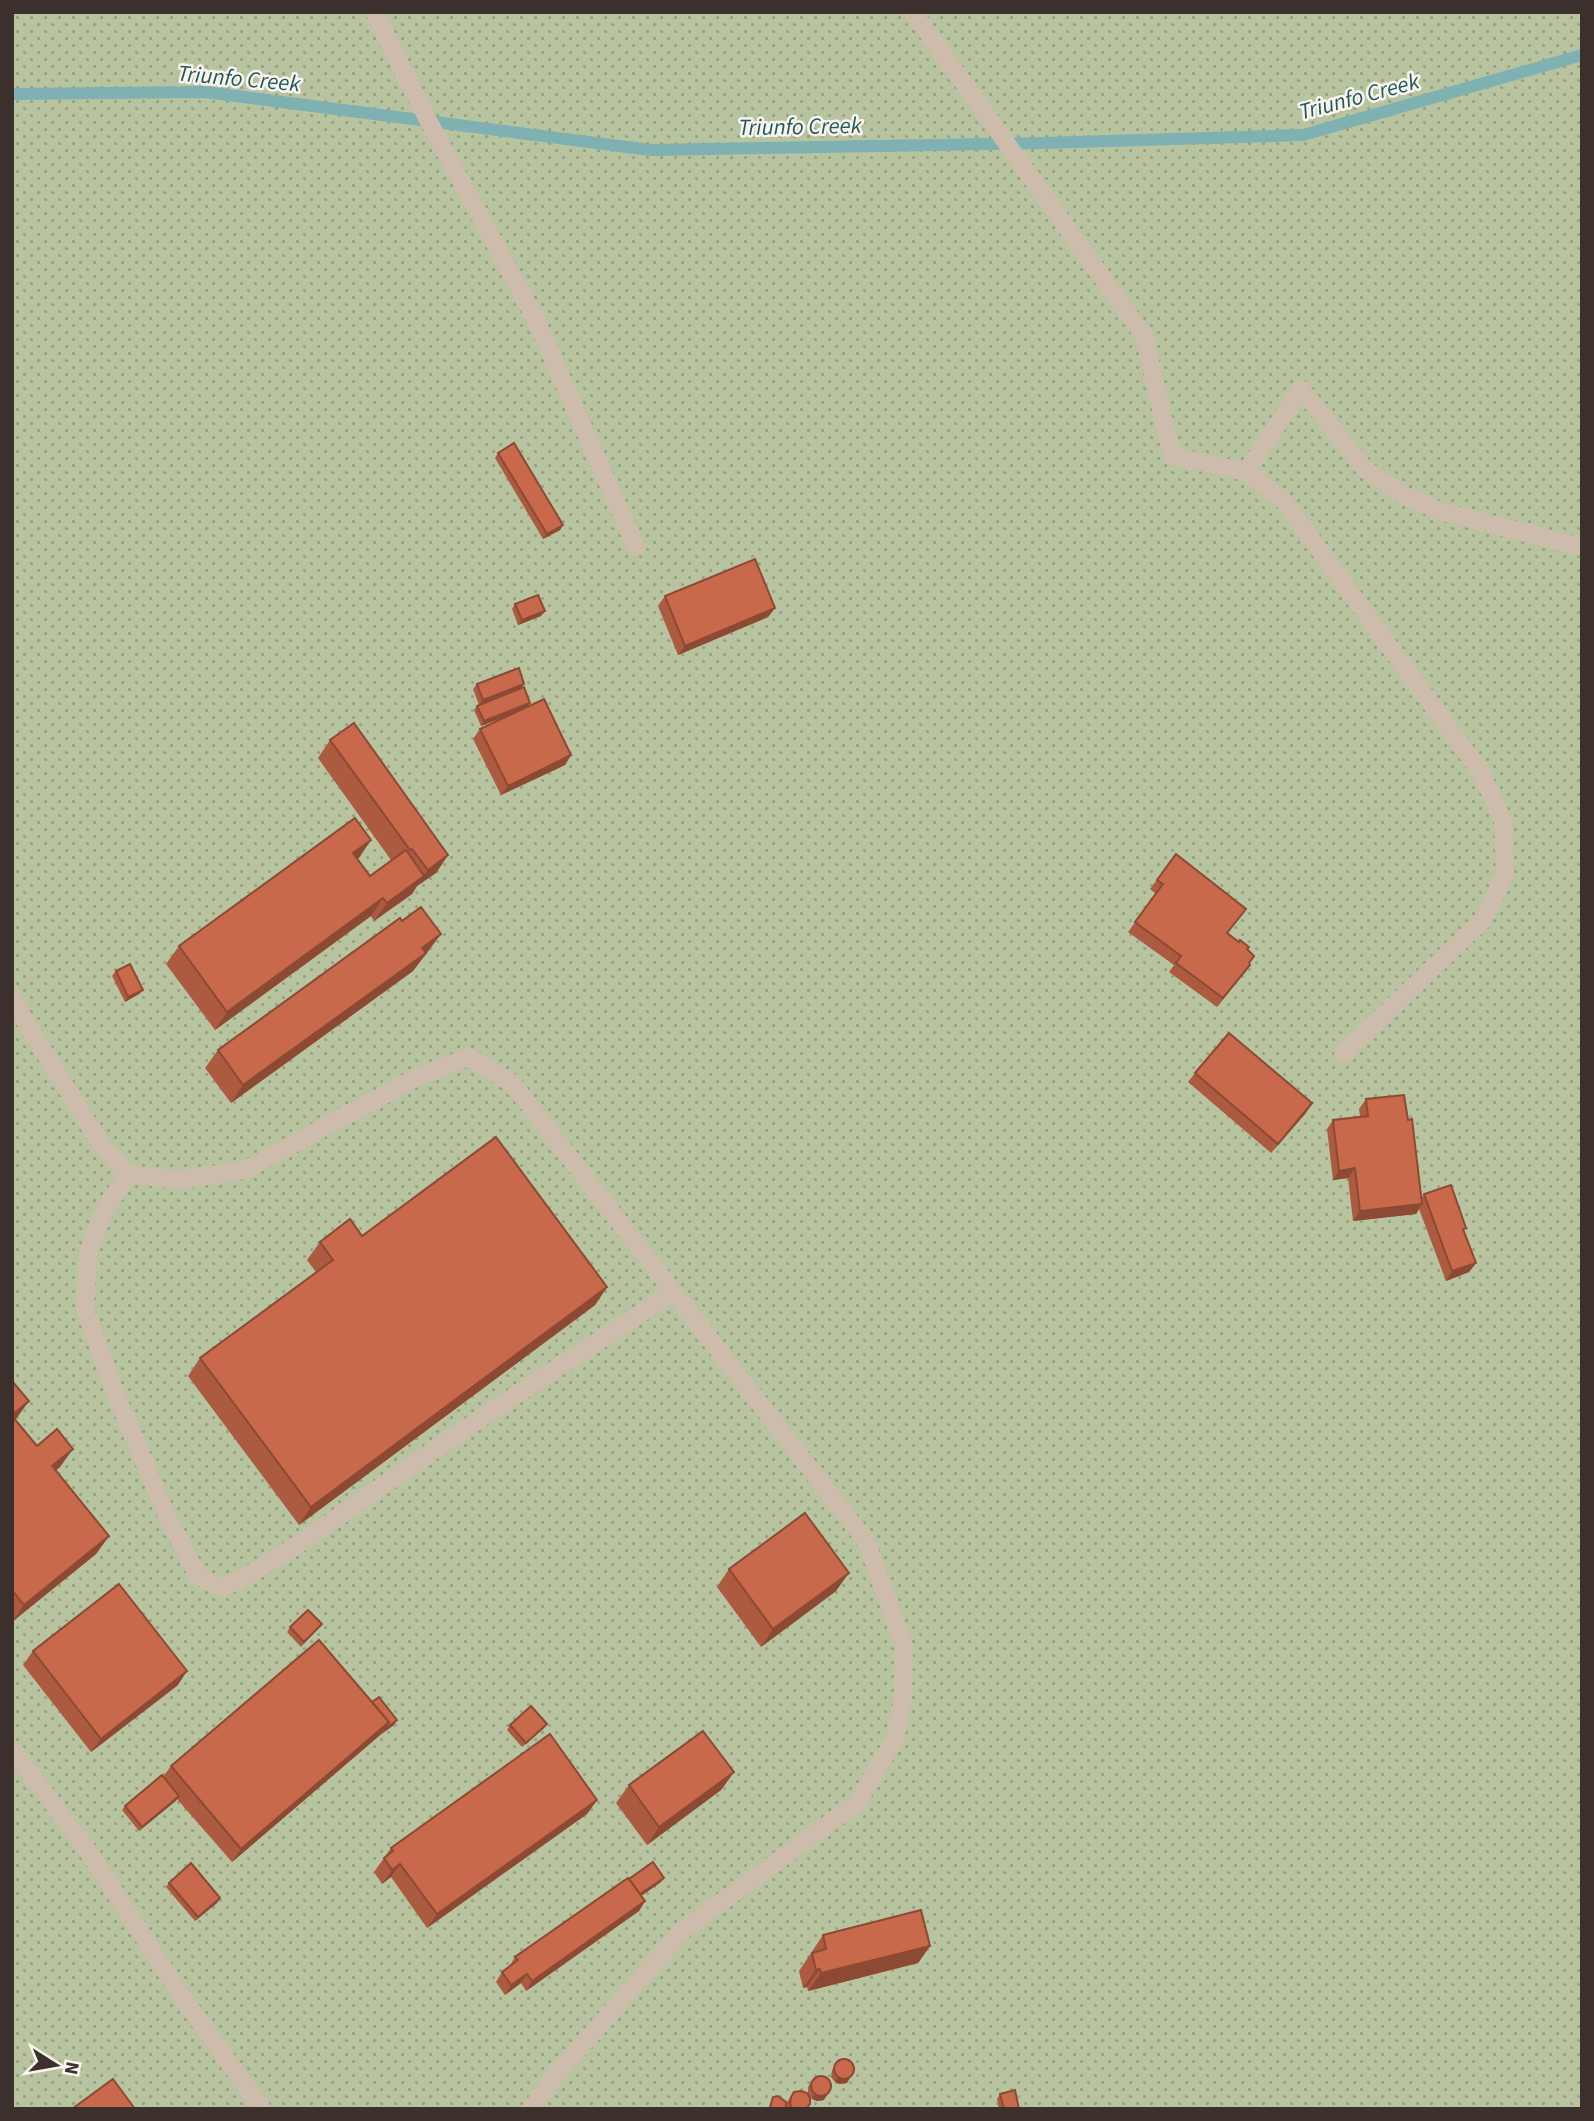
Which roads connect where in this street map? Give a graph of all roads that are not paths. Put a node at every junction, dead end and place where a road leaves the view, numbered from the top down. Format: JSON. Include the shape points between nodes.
{"nodes":[{"id":1,"x":374,"y":12,"type":"edge"},
{"id":2,"x":914,"y":12,"type":"edge"},
{"id":3,"x":1246,"y":472,"type":"junction"},
{"id":4,"x":636,"y":547,"type":"dead end"},
{"id":5,"x":1582,"y":547,"type":"edge"},
{"id":6,"x":12,"y":994,"type":"edge"},
{"id":7,"x":1343,"y":1054,"type":"dead end"},
{"id":8,"x":128,"y":1174,"type":"junction"},
{"id":9,"x":673,"y":1292,"type":"junction"},
{"id":10,"x":12,"y":1749,"type":"edge"},
{"id":11,"x":262,"y":2109,"type":"edge"},
{"id":12,"x":531,"y":2109,"type":"edge"}],
"edges":[{"from":1,"to":4,"type":"lane","via":[[535,318]]},
{"from":2,"to":3,"type":"lane","via":[[1144,337],[1172,456]]},
{"from":3,"to":5,"type":"lane","via":[[1301,389],[1365,469],[1403,495],[1443,512]]},
{"from":3,"to":7,"type":"lane","via":[[1283,500],[1479,771],[1503,821],[1505,874],[1482,921]]},
{"from":6,"to":8,"type":"lane","via":[[104,1149]]},
{"from":8,"to":9,"type":"lane","via":[[179,1180],[245,1170],[417,1077],[469,1057],[512,1083]]},
{"from":8,"to":9,"type":"lane","via":[[104,1211],[88,1254],[85,1310],[167,1517],[198,1576],[223,1588],[299,1543]]},
{"from":9,"to":12,"type":"lane","via":[[866,1541],[904,1646],[903,1698],[895,1739],[857,1803],[683,1930]]},
{"from":10,"to":11,"type":"lane","via":[[86,1847],[183,1998]]}]}
